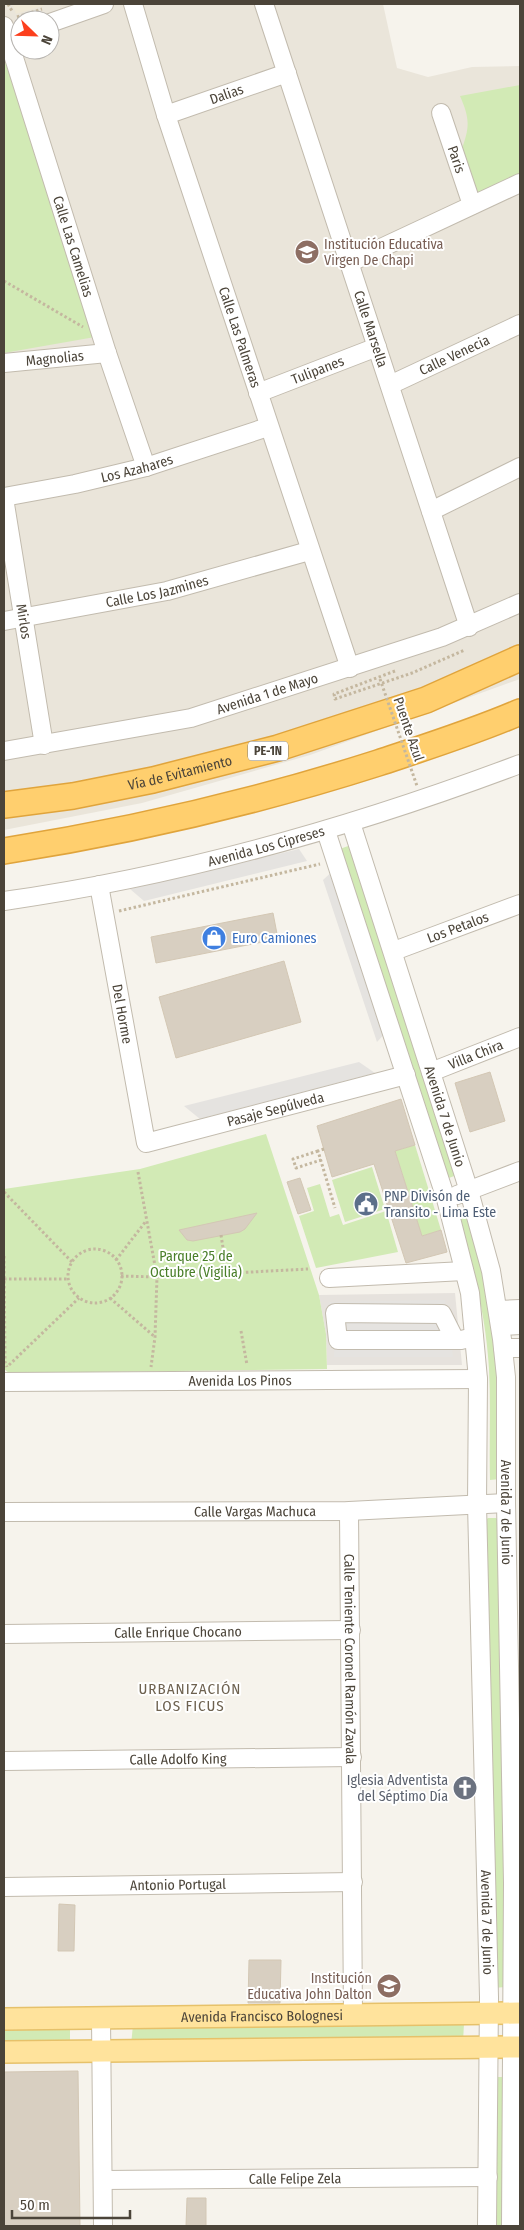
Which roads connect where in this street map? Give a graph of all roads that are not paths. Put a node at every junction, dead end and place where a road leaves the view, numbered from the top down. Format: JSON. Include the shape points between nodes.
{"nodes":[{"id":1,"x":104,"y":4,"type":"edge"},
{"id":2,"x":133,"y":4,"type":"edge"},
{"id":3,"x":264,"y":4,"type":"edge"},
{"id":4,"x":60,"y":12,"type":"edge"},
{"id":5,"x":9,"y":34,"type":"edge"},
{"id":6,"x":287,"y":73,"type":"junction"},
{"id":7,"x":441,"y":113,"type":"dead end"},
{"id":8,"x":166,"y":115,"type":"junction"},
{"id":9,"x":520,"y":183,"type":"edge"},
{"id":10,"x":472,"y":205,"type":"junction"},
{"id":11,"x":349,"y":263,"type":"junction"},
{"id":12,"x":520,"y":324,"type":"edge"},
{"id":13,"x":105,"y":346,"type":"junction"},
{"id":14,"x":376,"y":347,"type":"junction"},
{"id":15,"x":4,"y":363,"type":"edge"},
{"id":16,"x":390,"y":386,"type":"junction"},
{"id":17,"x":258,"y":393,"type":"junction"},
{"id":18,"x":268,"y":427,"type":"junction"},
{"id":19,"x":146,"y":467,"type":"junction"},
{"id":20,"x":520,"y":467,"type":"edge"},
{"id":21,"x":4,"y":498,"type":"edge"},
{"id":22,"x":431,"y":511,"type":"junction"},
{"id":23,"x":309,"y":551,"type":"junction"},
{"id":24,"x":520,"y":603,"type":"edge"},
{"id":25,"x":22,"y":619,"type":"junction"},
{"id":26,"x":4,"y":621,"type":"edge"},
{"id":27,"x":469,"y":627,"type":"junction"},
{"id":28,"x":520,"y":658,"type":"edge"},
{"id":29,"x":350,"y":668,"type":"junction"},
{"id":30,"x":520,"y":712,"type":"edge"},
{"id":31,"x":44,"y":745,"type":"junction"},
{"id":32,"x":4,"y":751,"type":"edge"},
{"id":33,"x":520,"y":764,"type":"edge"},
{"id":34,"x":4,"y":806,"type":"edge"},
{"id":35,"x":351,"y":823,"type":"junction"},
{"id":36,"x":326,"y":830,"type":"junction"},
{"id":37,"x":4,"y":851,"type":"edge"},
{"id":38,"x":99,"y":885,"type":"junction"},
{"id":39,"x":4,"y":901,"type":"edge"},
{"id":40,"x":520,"y":904,"type":"edge"},
{"id":41,"x":394,"y":951,"type":"junction"},
{"id":42,"x":520,"y":1037,"type":"edge"},
{"id":43,"x":431,"y":1072,"type":"junction"},
{"id":44,"x":406,"y":1075,"type":"junction"},
{"id":45,"x":146,"y":1143,"type":"joint"},
{"id":46,"x":520,"y":1171,"type":"edge"},
{"id":47,"x":469,"y":1190,"type":"junction"},
{"id":48,"x":446,"y":1199,"type":"junction"},
{"id":49,"x":464,"y":1271,"type":"junction"},
{"id":50,"x":329,"y":1278,"type":"dead end"},
{"id":51,"x":520,"y":1309,"type":"edge"},
{"id":52,"x":500,"y":1318,"type":"junction"},
{"id":53,"x":520,"y":1325,"type":"edge"},
{"id":54,"x":474,"y":1337,"type":"junction"},
{"id":55,"x":455,"y":1340,"type":"junction"},
{"id":56,"x":512,"y":1348,"type":"edge"},
{"id":57,"x":6,"y":1374,"type":"edge"},
{"id":58,"x":513,"y":1378,"type":"edge"},
{"id":59,"x":478,"y":1379,"type":"junction"},
{"id":60,"x":506,"y":1503,"type":"junction"},
{"id":61,"x":477,"y":1504,"type":"junction"},
{"id":62,"x":349,"y":1511,"type":"junction"},
{"id":63,"x":4,"y":1512,"type":"edge"},
{"id":64,"x":350,"y":1630,"type":"junction"},
{"id":65,"x":4,"y":1634,"type":"edge"},
{"id":66,"x":516,"y":1756,"type":"edge"},
{"id":67,"x":352,"y":1757,"type":"junction"},
{"id":68,"x":4,"y":1761,"type":"edge"},
{"id":69,"x":352,"y":1882,"type":"junction"},
{"id":70,"x":516,"y":1883,"type":"edge"},
{"id":71,"x":4,"y":1887,"type":"edge"},
{"id":72,"x":489,"y":2014,"type":"junction"},
{"id":73,"x":515,"y":2014,"type":"edge"},
{"id":74,"x":353,"y":2015,"type":"junction"},
{"id":75,"x":101,"y":2018,"type":"junction"},
{"id":76,"x":4,"y":2019,"type":"edge"},
{"id":77,"x":516,"y":2047,"type":"edge"},
{"id":78,"x":488,"y":2048,"type":"junction"},
{"id":79,"x":102,"y":2051,"type":"junction"},
{"id":80,"x":4,"y":2052,"type":"edge"},
{"id":81,"x":488,"y":2177,"type":"junction"},
{"id":82,"x":103,"y":2180,"type":"junction"},
{"id":83,"x":103,"y":2226,"type":"edge"},
{"id":84,"x":487,"y":2226,"type":"edge"},
{"id":85,"x":510,"y":2226,"type":"edge"}],
"edges":[{"from":1,"to":4,"type":"street"},
{"from":2,"to":8,"type":"street","name":"Calle Las Palmeras"},
{"from":3,"to":6,"type":"street","name":"Calle Marsella"},
{"from":5,"to":13,"type":"street","name":"Calle Las Camelias"},
{"from":6,"to":8,"type":"street","name":"Dalias"},
{"from":6,"to":11,"type":"street","name":"Calle Marsella"},
{"from":7,"to":10,"type":"street","name":"Paris"},
{"from":8,"to":17,"type":"street","name":"Calle Las Palmeras"},
{"from":9,"to":10,"type":"street"},
{"from":10,"to":11,"type":"street"},
{"from":11,"to":14,"type":"street","name":"Calle Marsella"},
{"from":12,"to":16,"type":"street","name":"Calle Venecia"},
{"from":13,"to":15,"type":"street","name":"Magnolias"},
{"from":13,"to":19,"type":"street","name":"Calle Las Camelias"},
{"from":14,"to":16,"type":"street","name":"Calle Marsella"},
{"from":14,"to":17,"type":"street","name":"Tulipanes"},
{"from":16,"to":22,"type":"street","name":"Calle Marsella"},
{"from":17,"to":18,"type":"street","name":"Calle Las Palmeras"},
{"from":18,"to":19,"type":"street","name":"Los Azahares"},
{"from":18,"to":23,"type":"street","name":"Calle Las Palmeras"},
{"from":19,"to":21,"type":"street","name":"Los Azahares"},
{"from":20,"to":22,"type":"street"},
{"from":21,"to":25,"type":"street","name":"Mirlos"},
{"from":22,"to":27,"type":"street","name":"Calle Marsella"},
{"from":23,"to":25,"type":"street","name":"Calle Los Jazmines","via":[[167,591]]},
{"from":23,"to":29,"type":"street","name":"Calle Las Palmeras"},
{"from":24,"to":27,"type":"street","name":"Avenida 1 de Mayo"},
{"from":25,"to":26,"type":"street","name":"Calle Los Jazmines"},
{"from":25,"to":31,"type":"street","name":"Mirlos"},
{"from":27,"to":29,"type":"street","name":"Avenida 1 de Mayo"},
{"from":28,"to":34,"type":"highway","name":"Vía de Evitamiento","number":"PE-1N","via":[[426,700],[278,748],[153,780]]},
{"from":29,"to":31,"type":"street","name":"Avenida 1 de Mayo","via":[[191,718]]},
{"from":30,"to":37,"type":"highway","via":[[474,732],[300,788],[82,839]]},
{"from":31,"to":32,"type":"street","name":"Avenida 1 de Mayo"},
{"from":33,"to":35,"type":"street","name":"Avenida Los Cipreses"},
{"from":35,"to":36,"type":"street","name":"Avenida Los Cipreses"},
{"from":35,"to":41,"type":"street","name":"Avenida 7 de Junio"},
{"from":36,"to":38,"type":"street","name":"Avenida Los Cipreses","via":[[174,870]]},
{"from":36,"to":44,"type":"street","name":"Avenida 7 de Junio"},
{"from":38,"to":39,"type":"street","name":"Avenida Los Cipreses"},
{"from":38,"to":45,"type":"street","name":"Del Horme"},
{"from":40,"to":41,"type":"street","name":"Los Petalos"},
{"from":41,"to":43,"type":"street","name":"Avenida 7 de Junio"},
{"from":42,"to":43,"type":"street","name":"Villa Chira"},
{"from":43,"to":47,"type":"street","name":"Avenida 7 de Junio"},
{"from":44,"to":45,"type":"street","name":"Pasaje Sepúlveda"},
{"from":44,"to":48,"type":"street","name":"Avenida 7 de Junio"},
{"from":46,"to":47,"type":"street"},
{"from":47,"to":48,"type":"street"},
{"from":47,"to":52,"type":"street","name":"Avenida 7 de Junio"},
{"from":48,"to":49,"type":"street","name":"Avenida 7 de Junio"},
{"from":49,"to":50,"type":"street"},
{"from":49,"to":54,"type":"street","name":"Avenida 7 de Junio","via":[[470,1293]]},
{"from":51,"to":52,"type":"street"},
{"from":52,"to":53,"type":"street"},
{"from":52,"to":56,"type":"street","name":"Avenida 7 de Junio"},
{"from":54,"to":55,"type":"street"},
{"from":54,"to":59,"type":"street","name":"Avenida 7 de Junio"},
{"from":55,"to":55,"type":"street","via":[[338,1340],[336,1313],[442,1314]]},
{"from":56,"to":58,"type":"street","name":"Avenida 7 de Junio"},
{"from":57,"to":59,"type":"street","name":"Avenida Los Pinos","via":[[149,1381]]},
{"from":58,"to":60,"type":"street","name":"Avenida 7 de Junio"},
{"from":59,"to":61,"type":"street","name":"Avenida 7 de Junio"},
{"from":60,"to":61,"type":"street","name":"Calle Vargas Machuca"},
{"from":60,"to":66,"type":"street","name":"Avenida 7 de Junio"},
{"from":61,"to":62,"type":"street","name":"Calle Vargas Machuca"},
{"from":61,"to":72,"type":"street","name":"Avenida 7 de Junio"},
{"from":62,"to":63,"type":"street","name":"Calle Vargas Machuca"},
{"from":62,"to":64,"type":"street","name":"Calle Teniente Coronel Ramón Zavala"},
{"from":64,"to":65,"type":"street","name":"Calle Enrique Chocano"},
{"from":64,"to":67,"type":"street","name":"Calle Teniente Coronel Ramón Zavala"},
{"from":66,"to":70,"type":"street","name":"Avenida 7 de Junio"},
{"from":67,"to":68,"type":"street","name":"Calle Adolfo King"},
{"from":67,"to":69,"type":"street","name":"Calle Teniente Coronel Ramón Zavala"},
{"from":69,"to":71,"type":"street","name":"Antonio Portugal"},
{"from":69,"to":74,"type":"street","name":"Calle Teniente Coronel Ramón Zavala"},
{"from":70,"to":73,"type":"street","name":"Avenida 7 de Junio"},
{"from":72,"to":73,"type":"main road","name":"Avenida Francisco Bolognesi"},
{"from":72,"to":74,"type":"main road","name":"Avenida Francisco Bolognesi"},
{"from":72,"to":78,"type":"street","name":"Avenida 7 de Junio"},
{"from":73,"to":77,"type":"street","name":"Avenida 7 de Junio"},
{"from":74,"to":75,"type":"main road","name":"Avenida Francisco Bolognesi"},
{"from":75,"to":76,"type":"main road","name":"Avenida Francisco Bolognesi"},
{"from":75,"to":79,"type":"street"},
{"from":77,"to":78,"type":"main road"},
{"from":77,"to":85,"type":"street","name":"Avenida 7 de Junio"},
{"from":78,"to":79,"type":"main road"},
{"from":78,"to":81,"type":"street","name":"Avenida 7 de Junio"},
{"from":79,"to":80,"type":"main road"},
{"from":79,"to":82,"type":"street"},
{"from":81,"to":82,"type":"street","name":"Calle Felipe Zela"},
{"from":81,"to":84,"type":"street","name":"Avenida 7 de Junio"},
{"from":82,"to":83,"type":"street"}]}
